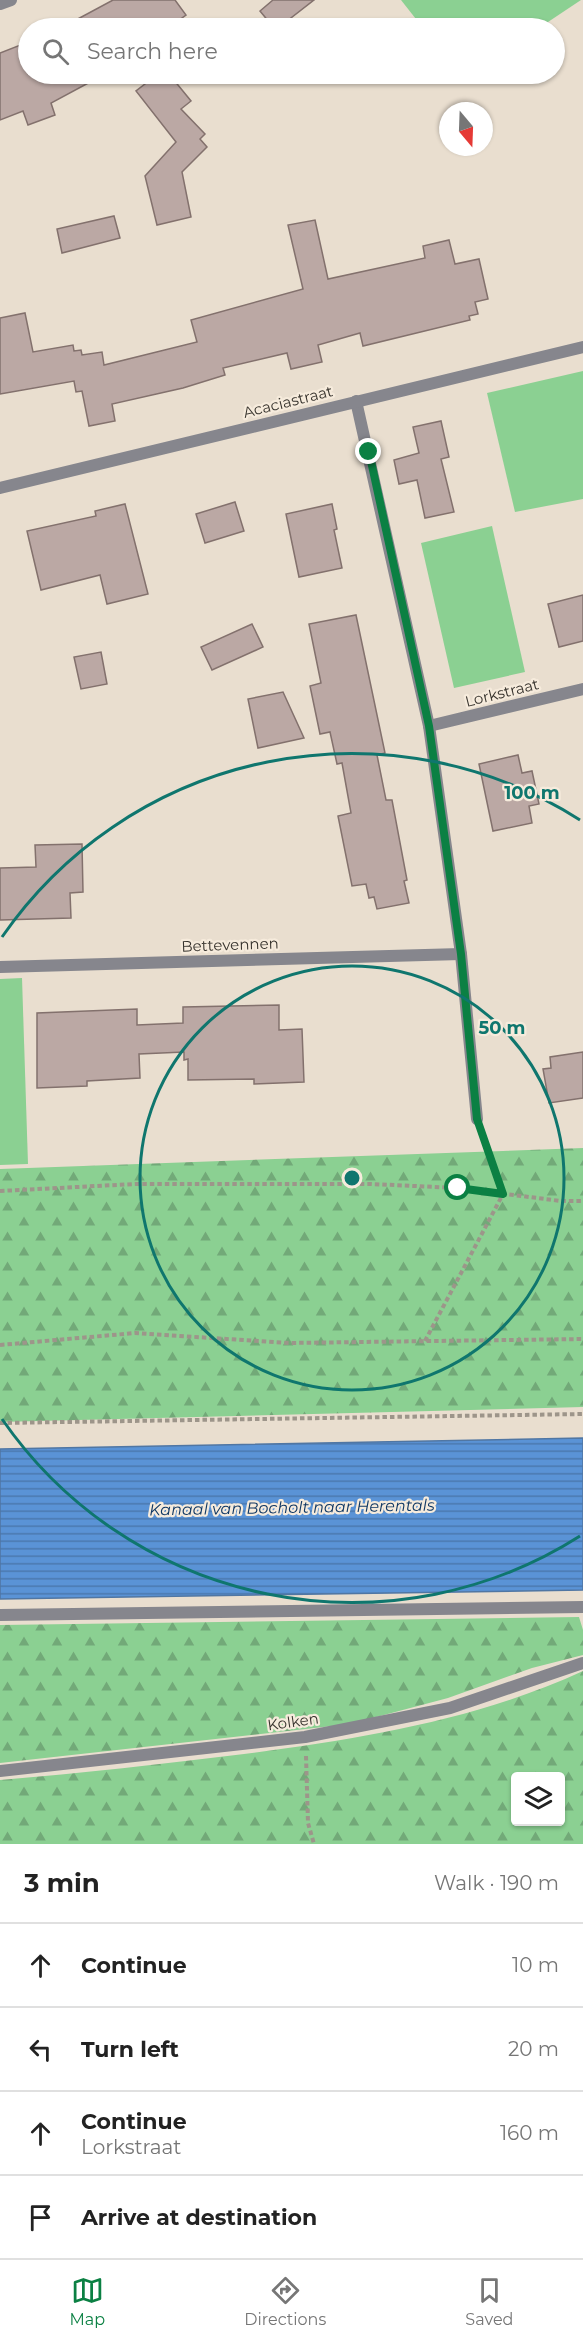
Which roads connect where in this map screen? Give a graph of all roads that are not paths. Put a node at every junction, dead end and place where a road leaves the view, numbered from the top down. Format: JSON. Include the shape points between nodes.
{"nodes":[{"id":1,"x":11,"y":0,"type":"edge"},
{"id":2,"x":0,"y":4,"type":"edge"},
{"id":3,"x":583,"y":347,"type":"edge"},
{"id":4,"x":356,"y":401,"type":"junction"},
{"id":5,"x":0,"y":488,"type":"edge"},
{"id":6,"x":583,"y":689,"type":"edge"},
{"id":7,"x":429,"y":726,"type":"junction"},
{"id":8,"x":461,"y":954,"type":"junction"},
{"id":9,"x":0,"y":967,"type":"edge"},
{"id":10,"x":477,"y":1119,"type":"road end"},
{"id":11,"x":583,"y":1607,"type":"edge"},
{"id":12,"x":0,"y":1615,"type":"edge"},
{"id":13,"x":583,"y":1663,"type":"edge"},
{"id":14,"x":0,"y":1772,"type":"edge"}],
"edges":[{"from":1,"to":2,"type":"street"},
{"from":3,"to":4,"type":"street","name":"Acaciastraat"},
{"from":4,"to":5,"type":"street","name":"Acaciastraat"},
{"from":4,"to":7,"type":"street"},
{"from":6,"to":7,"type":"street","name":"Lorkstraat"},
{"from":7,"to":8,"type":"street"},
{"from":8,"to":9,"type":"street","name":"Bettevennen"},
{"from":8,"to":10,"type":"street"},
{"from":11,"to":12,"type":"street"},
{"from":13,"to":14,"type":"street","name":"Kolken","via":[[450,1707],[305,1737]]}]}
